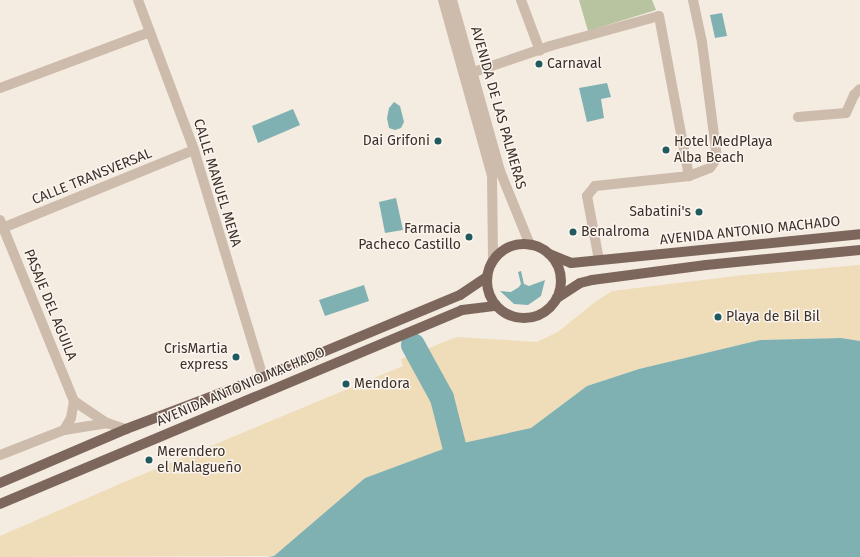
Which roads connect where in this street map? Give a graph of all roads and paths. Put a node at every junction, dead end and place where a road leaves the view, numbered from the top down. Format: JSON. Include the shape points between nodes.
{"nodes":[{"id":1,"x":138,"y":0,"type":"edge"},
{"id":2,"x":443,"y":0,"type":"edge"},
{"id":3,"x":452,"y":0,"type":"edge"},
{"id":4,"x":521,"y":0,"type":"edge"},
{"id":5,"x":692,"y":0,"type":"edge"},
{"id":6,"x":150,"y":32,"type":"junction"},
{"id":7,"x":540,"y":51,"type":"junction"},
{"id":8,"x":469,"y":74,"type":"junction"},
{"id":9,"x":0,"y":88,"type":"edge"},
{"id":10,"x":860,"y":89,"type":"edge"},
{"id":11,"x":798,"y":117,"type":"dead end"},
{"id":12,"x":194,"y":150,"type":"junction"},
{"id":13,"x":689,"y":176,"type":"junction"},
{"id":14,"x":1,"y":226,"type":"edge"},
{"id":15,"x":860,"y":234,"type":"edge"},
{"id":16,"x":530,"y":245,"type":"junction"},
{"id":17,"x":860,"y":250,"type":"edge"},
{"id":18,"x":549,"y":254,"type":"junction"},
{"id":19,"x":599,"y":260,"type":"junction"},
{"id":20,"x":493,"y":261,"type":"junction"},
{"id":21,"x":487,"y":277,"type":"junction"},
{"id":22,"x":557,"y":298,"type":"junction"},
{"id":23,"x":496,"y":306,"type":"junction"},
{"id":24,"x":263,"y":377,"type":"junction"},
{"id":25,"x":74,"y":401,"type":"junction"},
{"id":26,"x":107,"y":423,"type":"junction"},
{"id":27,"x":126,"y":429,"type":"junction"},
{"id":28,"x":64,"y":430,"type":"junction"},
{"id":29,"x":0,"y":455,"type":"edge"},
{"id":30,"x":0,"y":483,"type":"edge"},
{"id":31,"x":0,"y":504,"type":"edge"}],
"edges":[{"from":1,"to":6,"type":"street","name":"CALLE MANUEL MENA"},
{"from":2,"to":8,"type":"street","name":"AVENIDA DE LAS PALMERAS"},
{"from":3,"to":8,"type":"street","name":"AVENIDA DE LAS PALMERAS"},
{"from":4,"to":7,"type":"street"},
{"from":5,"to":13,"type":"street","via":[[702,42],[717,158],[710,168]]},
{"from":6,"to":9,"type":"street"},
{"from":6,"to":12,"type":"street","name":"CALLE MANUEL MENA"},
{"from":7,"to":8,"type":"street"},
{"from":7,"to":13,"type":"street","via":[[658,16]]},
{"from":8,"to":16,"type":"street","name":"AVENIDA DE LAS PALMERAS","via":[[500,171]]},
{"from":8,"to":20,"type":"street","name":"AVENIDA DE LAS PALMERAS","via":[[492,175]]},
{"from":10,"to":11,"type":"street","via":[[854,95],[846,113]]},
{"from":12,"to":14,"type":"street","name":"CALLE TRANSVERSAL"},
{"from":12,"to":24,"type":"street","name":"CALLE MANUEL MENA"},
{"from":13,"to":19,"type":"street","via":[[595,186],[587,196]]},
{"from":14,"to":25,"type":"street","name":"PASAJE DEL AGUILA"},
{"from":15,"to":19,"type":"main road","name":"AVENIDA ANTONIO MACHADO"},
{"from":16,"to":18,"type":"main road"},
{"from":16,"to":20,"type":"main road","via":[[508,248]]},
{"from":17,"to":22,"type":"main road","via":[[706,265],[592,280],[580,283]]},
{"from":18,"to":19,"type":"main road","name":"AVENIDA ANTONIO MACHADO","via":[[571,263]]},
{"from":18,"to":22,"type":"main road","via":[[560,275]]},
{"from":20,"to":21,"type":"main road"},
{"from":21,"to":23,"type":"main road","via":[[487,287]]},
{"from":21,"to":24,"type":"main road","name":"AVENIDA ANTONIO MACHADO","via":[[460,295]]},
{"from":22,"to":23,"type":"main road","via":[[550,308],[528,318],[516,318]]},
{"from":23,"to":31,"type":"main road","name":"AVENIDA ANTONIO MACHADO","via":[[462,310]]},
{"from":24,"to":27,"type":"main road","name":"AVENIDA ANTONIO MACHADO"},
{"from":25,"to":26,"type":"street"},
{"from":25,"to":28,"type":"street","via":[[71,418]]},
{"from":26,"to":27,"type":"street"},
{"from":26,"to":28,"type":"street"},
{"from":27,"to":30,"type":"main road","name":"AVENIDA ANTONIO MACHADO"},
{"from":28,"to":29,"type":"street"}]}
